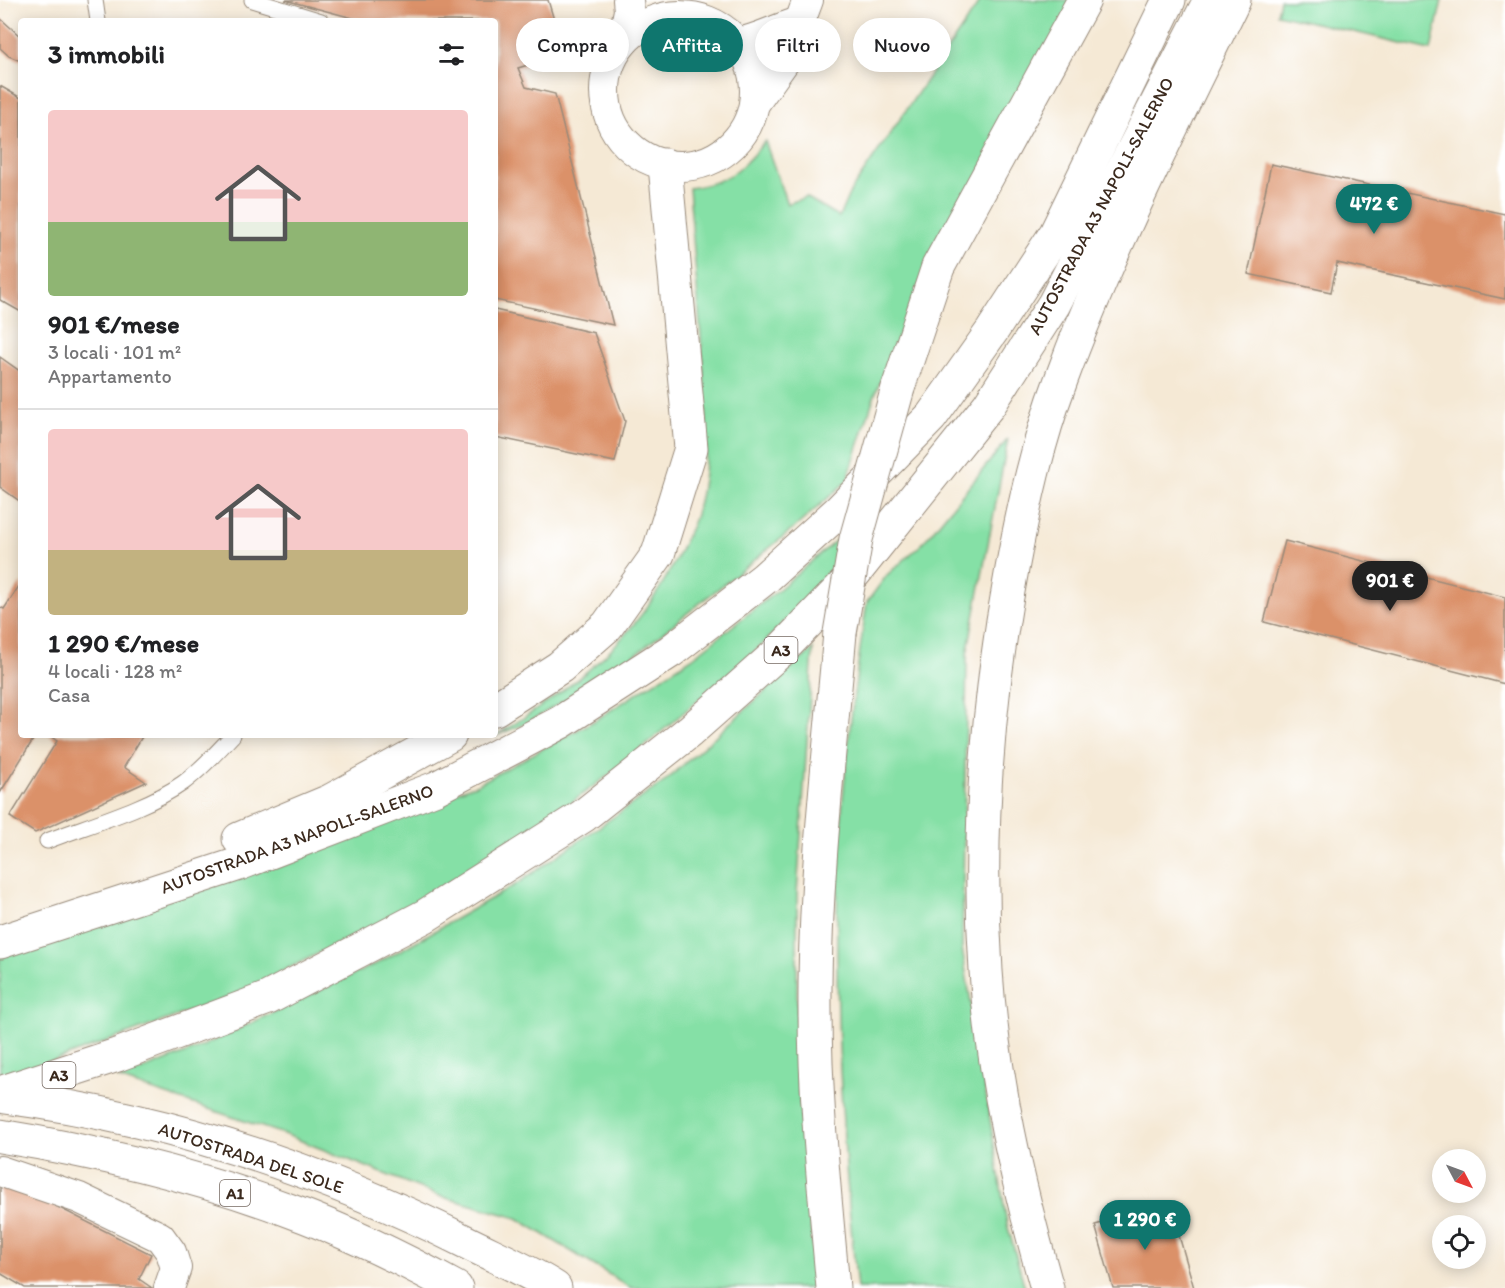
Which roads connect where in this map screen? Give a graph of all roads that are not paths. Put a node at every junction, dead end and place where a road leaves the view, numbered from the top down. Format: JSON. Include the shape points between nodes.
{"nodes":[{"id":1,"x":95,"y":0,"type":"edge"},
{"id":2,"x":252,"y":0,"type":"edge"},
{"id":3,"x":628,"y":0,"type":"edge"},
{"id":4,"x":1084,"y":0,"type":"edge"},
{"id":5,"x":1169,"y":0,"type":"edge"},
{"id":6,"x":1210,"y":0,"type":"edge"},
{"id":7,"x":1234,"y":0,"type":"edge"},
{"id":8,"x":680,"y":8,"type":"edge"},
{"id":9,"x":804,"y":11,"type":"edge"},
{"id":10,"x":98,"y":18,"type":"edge"},
{"id":11,"x":311,"y":18,"type":"edge"},
{"id":12,"x":627,"y":18,"type":"edge"},
{"id":13,"x":703,"y":18,"type":"edge"},
{"id":14,"x":629,"y":36,"type":"edge"},
{"id":15,"x":743,"y":41,"type":"edge"},
{"id":16,"x":743,"y":49,"type":"edge"},
{"id":17,"x":608,"y":72,"type":"edge"},
{"id":18,"x":756,"y":100,"type":"junction"},
{"id":19,"x":665,"y":165,"type":"junction"},
{"id":20,"x":498,"y":707,"type":"edge"},
{"id":21,"x":230,"y":738,"type":"edge"},
{"id":22,"x":445,"y":738,"type":"edge"},
{"id":23,"x":47,"y":841,"type":"dead end"},
{"id":24,"x":0,"y":919,"type":"edge"},
{"id":25,"x":0,"y":942,"type":"edge"},
{"id":26,"x":0,"y":1095,"type":"edge"},
{"id":27,"x":0,"y":1136,"type":"edge"},
{"id":28,"x":0,"y":1171,"type":"edge"},
{"id":29,"x":169,"y":1288,"type":"edge"},
{"id":30,"x":456,"y":1288,"type":"edge"},
{"id":31,"x":555,"y":1288,"type":"edge"},
{"id":32,"x":833,"y":1288,"type":"edge"},
{"id":33,"x":1047,"y":1288,"type":"edge"}],
"edges":[{"from":1,"to":10,"type":"lane"},
{"from":2,"to":11,"type":"lane"},
{"from":3,"to":12,"type":"street"},
{"from":4,"to":32,"type":"highway","bridge":true,"via":[[938,267],[898,388],[856,539],[840,633],[823,829],[815,1010]]},
{"from":5,"to":25,"type":"highway","name":"AUTOSTRADA A3 NAPOLI-SALERNO","via":[[1056,232],[992,332],[931,417],[839,511],[765,578],[671,651],[581,709],[436,788],[239,864]]},
{"from":6,"to":26,"type":"highway","name":"AUTOSTRADA A3 NAPOLI-SALERNO","number":"A3","via":[[1053,304],[989,405],[848,581],[778,653],[690,731],[583,816],[425,916],[268,998]]},
{"from":7,"to":33,"type":"highway","via":[[1127,220],[1060,381],[1027,492],[999,638],[987,745],[986,972],[1021,1192]]},
{"from":8,"to":13,"type":"street"},
{"from":8,"to":14,"type":"street","via":[[640,26]]},
{"from":9,"to":15,"type":"street","via":[[759,39]]},
{"from":9,"to":18,"type":"street","via":[[786,59]]},
{"from":16,"to":18,"type":"street","via":[[755,74]]},
{"from":17,"to":19,"type":"street","via":[[604,91],[609,117],[621,138],[641,156]]},
{"from":18,"to":19,"type":"street","via":[[748,126],[720,156],[695,165]]},
{"from":19,"to":20,"type":"highway","via":[[691,448],[662,543],[607,626],[560,668]]},
{"from":21,"to":23,"type":"lane","via":[[181,785]]},
{"from":22,"to":24,"type":"highway","via":[[384,773],[281,823]]},
{"from":26,"to":31,"type":"highway","name":"AUTOSTRADA DEL SOLE","number":"A1","via":[[146,1124],[315,1174],[422,1220]]},
{"from":27,"to":30,"type":"highway","name":"AUTOSTRADA DEL SOLE","number":"A1","via":[[170,1173],[291,1211]]},
{"from":28,"to":29,"type":"street","via":[[79,1198],[160,1237],[176,1268]]}]}
